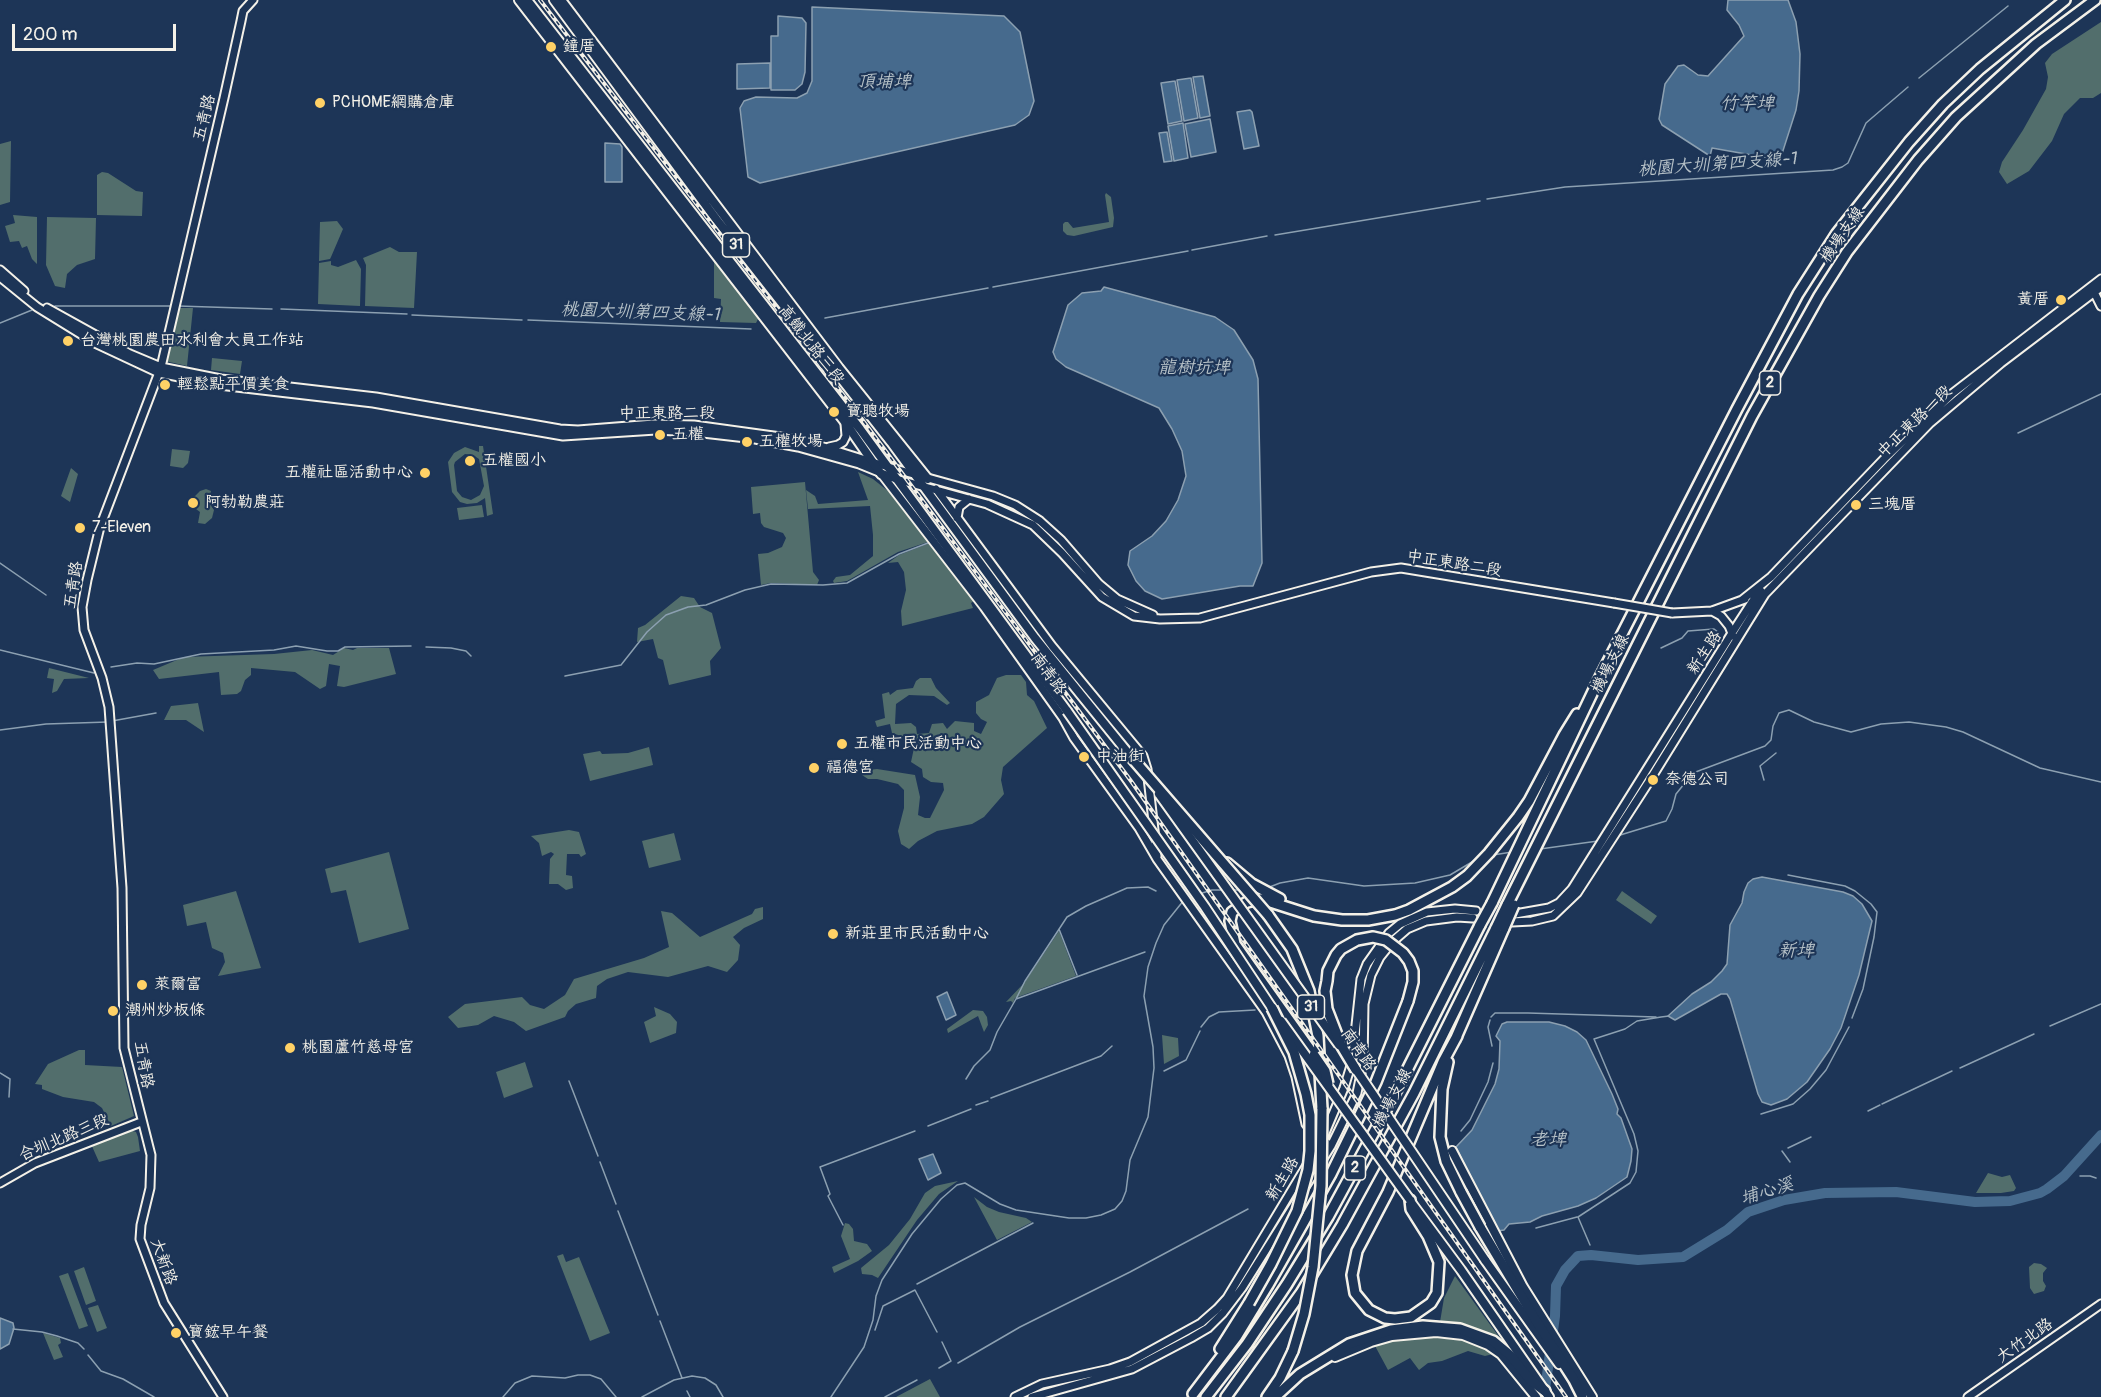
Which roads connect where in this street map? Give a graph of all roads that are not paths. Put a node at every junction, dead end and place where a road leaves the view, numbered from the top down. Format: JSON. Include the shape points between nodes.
{"nodes":[{"id":1,"x":253,"y":0,"type":"edge"},
{"id":2,"x":519,"y":0,"type":"edge"},
{"id":3,"x":527,"y":0,"type":"edge"},
{"id":4,"x":554,"y":0,"type":"edge"},
{"id":5,"x":561,"y":0,"type":"edge"},
{"id":6,"x":2065,"y":0,"type":"edge"},
{"id":7,"x":2095,"y":0,"type":"edge"},
{"id":8,"x":701,"y":198,"type":"junction"},
{"id":9,"x":688,"y":220,"type":"junction"},
{"id":10,"x":731,"y":225,"type":"junction"},
{"id":11,"x":716,"y":243,"type":"junction"},
{"id":12,"x":0,"y":270,"type":"edge"},
{"id":13,"x":0,"y":277,"type":"edge"},
{"id":14,"x":2101,"y":279,"type":"edge"},
{"id":15,"x":2101,"y":287,"type":"edge"},
{"id":16,"x":2094,"y":292,"type":"junction"},
{"id":17,"x":2101,"y":306,"type":"edge"},
{"id":18,"x":839,"y":368,"type":"junction"},
{"id":19,"x":160,"y":370,"type":"junction"},
{"id":20,"x":848,"y":388,"type":"junction"},
{"id":21,"x":845,"y":422,"type":"junction"},
{"id":22,"x":827,"y":448,"type":"junction"},
{"id":23,"x":872,"y":462,"type":"junction"},
{"id":24,"x":888,"y":467,"type":"junction"},
{"id":25,"x":881,"y":474,"type":"junction"},
{"id":26,"x":915,"y":475,"type":"junction"},
{"id":27,"x":896,"y":479,"type":"junction"},
{"id":28,"x":926,"y":483,"type":"junction"},
{"id":29,"x":936,"y":489,"type":"junction"},
{"id":30,"x":969,"y":499,"type":"junction"},
{"id":31,"x":957,"y":518,"type":"junction"},
{"id":32,"x":1788,"y":560,"type":"junction"},
{"id":33,"x":1765,"y":594,"type":"junction"},
{"id":34,"x":1756,"y":597,"type":"junction"},
{"id":35,"x":1743,"y":600,"type":"junction"},
{"id":36,"x":1712,"y":611,"type":"junction"},
{"id":37,"x":1160,"y":619,"type":"junction"},
{"id":38,"x":1732,"y":633,"type":"junction"},
{"id":39,"x":1035,"y":638,"type":"joint"},
{"id":40,"x":1734,"y":641,"type":"junction"},
{"id":41,"x":1052,"y":646,"type":"joint"},
{"id":42,"x":1017,"y":655,"type":"joint"},
{"id":43,"x":1598,"y":681,"type":"junction"},
{"id":44,"x":1067,"y":711,"type":"joint"},
{"id":45,"x":1068,"y":726,"type":"junction"},
{"id":46,"x":1081,"y":729,"type":"dead end"},
{"id":47,"x":1132,"y":758,"type":"junction"},
{"id":48,"x":1615,"y":827,"type":"junction"},
{"id":49,"x":1151,"y":843,"type":"junction"},
{"id":50,"x":1211,"y":849,"type":"junction"},
{"id":51,"x":1598,"y":854,"type":"junction"},
{"id":52,"x":1512,"y":908,"type":"junction"},
{"id":53,"x":1409,"y":910,"type":"junction"},
{"id":54,"x":1477,"y":918,"type":"junction"},
{"id":55,"x":1504,"y":926,"type":"junction"},
{"id":56,"x":1272,"y":1008,"type":"junction"},
{"id":57,"x":1457,"y":1036,"type":"junction"},
{"id":58,"x":1356,"y":1070,"type":"junction"},
{"id":59,"x":1328,"y":1084,"type":"junction"},
{"id":60,"x":141,"y":1122,"type":"junction"},
{"id":61,"x":1322,"y":1140,"type":"junction"},
{"id":62,"x":1331,"y":1146,"type":"junction"},
{"id":63,"x":1452,"y":1151,"type":"dead end"},
{"id":64,"x":0,"y":1183,"type":"edge"},
{"id":65,"x":1410,"y":1200,"type":"junction"},
{"id":66,"x":1483,"y":1212,"type":"junction"},
{"id":67,"x":1472,"y":1216,"type":"dead end"},
{"id":68,"x":2099,"y":1305,"type":"edge"},
{"id":69,"x":1335,"y":1357,"type":"dead end"},
{"id":70,"x":1191,"y":1395,"type":"edge"},
{"id":71,"x":1543,"y":1395,"type":"edge"},
{"id":72,"x":1582,"y":1396,"type":"edge"},
{"id":73,"x":223,"y":1397,"type":"edge"},
{"id":74,"x":1015,"y":1397,"type":"edge"},
{"id":75,"x":1032,"y":1397,"type":"edge"},
{"id":76,"x":1206,"y":1397,"type":"edge"},
{"id":77,"x":1226,"y":1397,"type":"edge"},
{"id":78,"x":1267,"y":1397,"type":"edge"},
{"id":79,"x":1275,"y":1397,"type":"edge"},
{"id":80,"x":1592,"y":1397,"type":"edge"},
{"id":81,"x":1968,"y":1397,"type":"edge"}],
"edges":[{"from":1,"to":19,"type":"main road","name":"五青路","via":[[243,11]]},
{"from":2,"to":9,"type":"main road","name":"高鐵北路三段"},
{"from":3,"to":11,"type":"main road","name":"高鐵北路三段","number":"31"},
{"from":4,"to":8,"type":"main road","name":"高鐵北路三段","number":"31"},
{"from":5,"to":10,"type":"main road","name":"高鐵北路三段"},
{"from":6,"to":43,"type":"highway","name":"機場支線","number":"2","via":[[1943,104],[1837,233],[1798,294]]},
{"from":7,"to":52,"type":"highway","name":"機場支線","number":"2","via":[[2037,44],[1956,117],[1847,252],[1752,416],[1542,836]]},
{"from":8,"to":10,"type":"main road"},
{"from":8,"to":20,"type":"main road","name":"高鐵北路三段","number":"31"},
{"from":9,"to":11,"type":"main road"},
{"from":9,"to":21,"type":"main road","name":"高鐵北路三段"},
{"from":10,"to":18,"type":"main road","name":"高鐵北路三段"},
{"from":11,"to":24,"type":"main road","name":"高鐵北路三段","number":"31"},
{"from":12,"to":19,"type":"main road","via":[[41,304]]},
{"from":13,"to":19,"type":"main road","via":[[37,307],[97,344]]},
{"from":14,"to":32,"type":"main road","name":"中正東路一段","via":[[1953,393]]},
{"from":15,"to":16,"type":"main road","name":"中正東路一段"},
{"from":16,"to":17,"type":"main road"},
{"from":16,"to":33,"type":"main road","name":"中正東路一段","via":[[1930,423]]},
{"from":18,"to":20,"type":"main road"},
{"from":18,"to":28,"type":"main road","name":"高鐵北路三段"},
{"from":19,"to":22,"type":"main road","name":"中正東路二段","via":[[376,398],[550,428],[694,425],[788,438]]},
{"from":19,"to":25,"type":"main road","name":"中正東路二段","via":[[219,385],[373,403],[552,435],[656,430],[755,439],[859,464]]},
{"from":19,"to":60,"type":"main road","name":"五青路","via":[[100,527],[82,607],[84,630],[109,707],[122,888],[124,1048]]},
{"from":20,"to":26,"type":"main road","name":"高鐵北路三段","number":"31"},
{"from":21,"to":22,"type":"main road","via":[[843,442]]},
{"from":21,"to":23,"type":"main road","name":"高鐵北路三段"},
{"from":22,"to":23,"type":"main road","name":"中正東路二段"},
{"from":23,"to":24,"type":"main road","name":"中正東路二段"},
{"from":23,"to":25,"type":"main road","name":"高鐵北路三段"},
{"from":24,"to":26,"type":"main road","name":"中正東路二段"},
{"from":24,"to":27,"type":"main road","name":"高鐵北路三段","number":"31"},
{"from":25,"to":27,"type":"main road","name":"中正東路二段"},
{"from":25,"to":42,"type":"main road","name":"高鐵北路三段"},
{"from":26,"to":28,"type":"main road","name":"高鐵北路三段","number":"31"},
{"from":27,"to":28,"type":"main road","name":"中正東路二段"},
{"from":27,"to":44,"type":"main road","name":"高鐵北路三段","number":"31"},
{"from":28,"to":29,"type":"main road","name":"高鐵北路三段"},
{"from":28,"to":37,"type":"main road","name":"中正東路二段","via":[[993,496],[1015,505],[1040,521],[1117,599]]},
{"from":28,"to":39,"type":"main road","name":"高鐵北路三段","number":"31"},
{"from":29,"to":30,"type":"main road","name":"中正東路二段"},
{"from":29,"to":31,"type":"main road","name":"高鐵北路三段"},
{"from":30,"to":31,"type":"main road","via":[[959,507]]},
{"from":30,"to":37,"type":"main road","name":"中正東路二段","via":[[1033,525],[1102,597],[1134,616]]},
{"from":31,"to":41,"type":"main road","name":"高鐵北路三段"},
{"from":32,"to":34,"type":"main road","name":"中正東路一段"},
{"from":32,"to":35,"type":"main road","name":"中正東路一段"},
{"from":33,"to":34,"type":"main road","name":"中正東路一段"},
{"from":33,"to":40,"type":"main road","name":"中正東路一段"},
{"from":34,"to":35,"type":"main road","name":"中正東路一段"},
{"from":34,"to":38,"type":"main road","name":"中正東路一段"},
{"from":35,"to":36,"type":"main road","name":"中正東路一段"},
{"from":36,"to":37,"type":"main road","name":"中正東路二段","bridge":true,"via":[[1672,613],[1401,568],[1371,572],[1200,618]]},
{"from":36,"to":38,"type":"main road","via":[[1721,616]]},
{"from":38,"to":40,"type":"main road","name":"新生路"},
{"from":38,"to":48,"type":"main road","name":"新生路"},
{"from":39,"to":47,"type":"main road","name":"南青路","number":"31"},
{"from":40,"to":48,"type":"main road","name":"新生路"},
{"from":41,"to":49,"type":"main road","name":"南青路","via":[[1143,756]]},
{"from":42,"to":45,"type":"main road","name":"南青路"},
{"from":43,"to":53,"type":"highway","via":[[1563,735],[1529,801],[1502,838],[1467,876]]},
{"from":43,"to":54,"type":"highway","name":"機場支線","number":"2","bridge":true,"via":[[1492,903]]},
{"from":44,"to":56,"type":"main road","name":"南青路","number":"31","bridge":true,"via":[[1206,907]]},
{"from":45,"to":46,"type":"main road"},
{"from":45,"to":49,"type":"main road","name":"南青路"},
{"from":47,"to":50,"type":"highway","bridge":true},
{"from":47,"to":58,"type":"main road","name":"南青路","number":"31","bridge":true},
{"from":48,"to":51,"type":"main road","name":"新生路"},
{"from":49,"to":61,"type":"main road","name":"南青路","via":[[1157,859],[1266,1012],[1289,1056],[1306,1124]]},
{"from":50,"to":53,"type":"highway","bridge":true,"via":[[1251,884],[1297,906],[1344,914]]},
{"from":50,"to":78,"type":"highway","bridge":true,"via":[[1292,949],[1310,991],[1318,1036],[1321,1186],[1310,1287],[1293,1351]]},
{"from":51,"to":52,"type":"main road","name":"新生路","via":[[1559,903],[1549,908]]},
{"from":51,"to":55,"type":"main road","name":"新生路","via":[[1577,893],[1553,916]]},
{"from":52,"to":55,"type":"highway","name":"機場支線","number":"2","bridge":true},
{"from":53,"to":59,"type":"highway","bridge":true,"via":[[1382,918],[1342,920],[1303,914],[1265,899],[1247,902],[1231,914],[1235,944],[1325,1071]]},
{"from":54,"to":61,"type":"main road","name":"新生路","via":[[1455,909],[1427,912],[1389,933],[1367,963],[1359,988],[1352,1062]]},
{"from":54,"to":62,"type":"main road","name":"新生路","via":[[1426,921],[1407,929],[1380,957],[1364,1004],[1357,1093]]},
{"from":54,"to":76,"type":"highway","name":"機場支線","number":"2","via":[[1400,1084],[1328,1217],[1287,1284]]},
{"from":55,"to":57,"type":"highway"},
{"from":55,"to":77,"type":"highway","name":"機場支線","number":"2","via":[[1342,1225],[1301,1293]]},
{"from":56,"to":59,"type":"main road","name":"南青路","number":"31","bridge":true},
{"from":56,"to":70,"type":"highway","bridge":true,"via":[[1294,1052],[1306,1094],[1310,1115],[1308,1170],[1297,1211],[1271,1264]]},
{"from":57,"to":65,"type":"highway","via":[[1388,1192],[1357,1251],[1352,1275],[1355,1293],[1377,1315],[1395,1319],[1411,1317],[1424,1309],[1437,1293],[1439,1262]]},
{"from":57,"to":72,"type":"highway","bridge":true,"via":[[1442,1089],[1439,1128],[1446,1161],[1517,1291]]},
{"from":58,"to":70,"type":"highway","bridge":true,"via":[[1327,1009],[1328,971],[1341,949],[1357,939],[1381,938],[1392,943],[1409,961],[1413,982],[1376,1082],[1332,1174],[1274,1276],[1237,1336]]},
{"from":58,"to":72,"type":"main road","name":"南青路","number":"31","bridge":true},
{"from":59,"to":65,"type":"main road","name":"南青路","number":"31","bridge":true},
{"from":60,"to":64,"type":"main road","name":"合圳北路三段","via":[[35,1162]]},
{"from":60,"to":73,"type":"main road","name":"大新路","via":[[151,1155],[141,1225],[143,1250],[164,1303]]},
{"from":61,"to":62,"type":"main road","name":"南青路"},
{"from":61,"to":74,"type":"main road","name":"新生路","via":[[1227,1298],[1201,1323],[1130,1362],[1042,1384]]},
{"from":62,"to":75,"type":"main road","name":"新生路","via":[[1242,1288],[1208,1328],[1132,1369]]},
{"from":63,"to":66,"type":"main road"},
{"from":65,"to":71,"type":"main road","name":"南青路","number":"31","via":[[1473,1286]]},
{"from":66,"to":67,"type":"main road"},
{"from":66,"to":80,"type":"main road","via":[[1522,1287]]},
{"from":68,"to":81,"type":"main road","name":"大竹北路"},
{"from":69,"to":71,"type":"main road","via":[[1392,1336],[1436,1332],[1462,1335],[1501,1354]]},
{"from":71,"to":79,"type":"highway","via":[[1511,1356],[1493,1341],[1460,1329],[1423,1326],[1391,1330],[1349,1344],[1300,1374]]}]}
